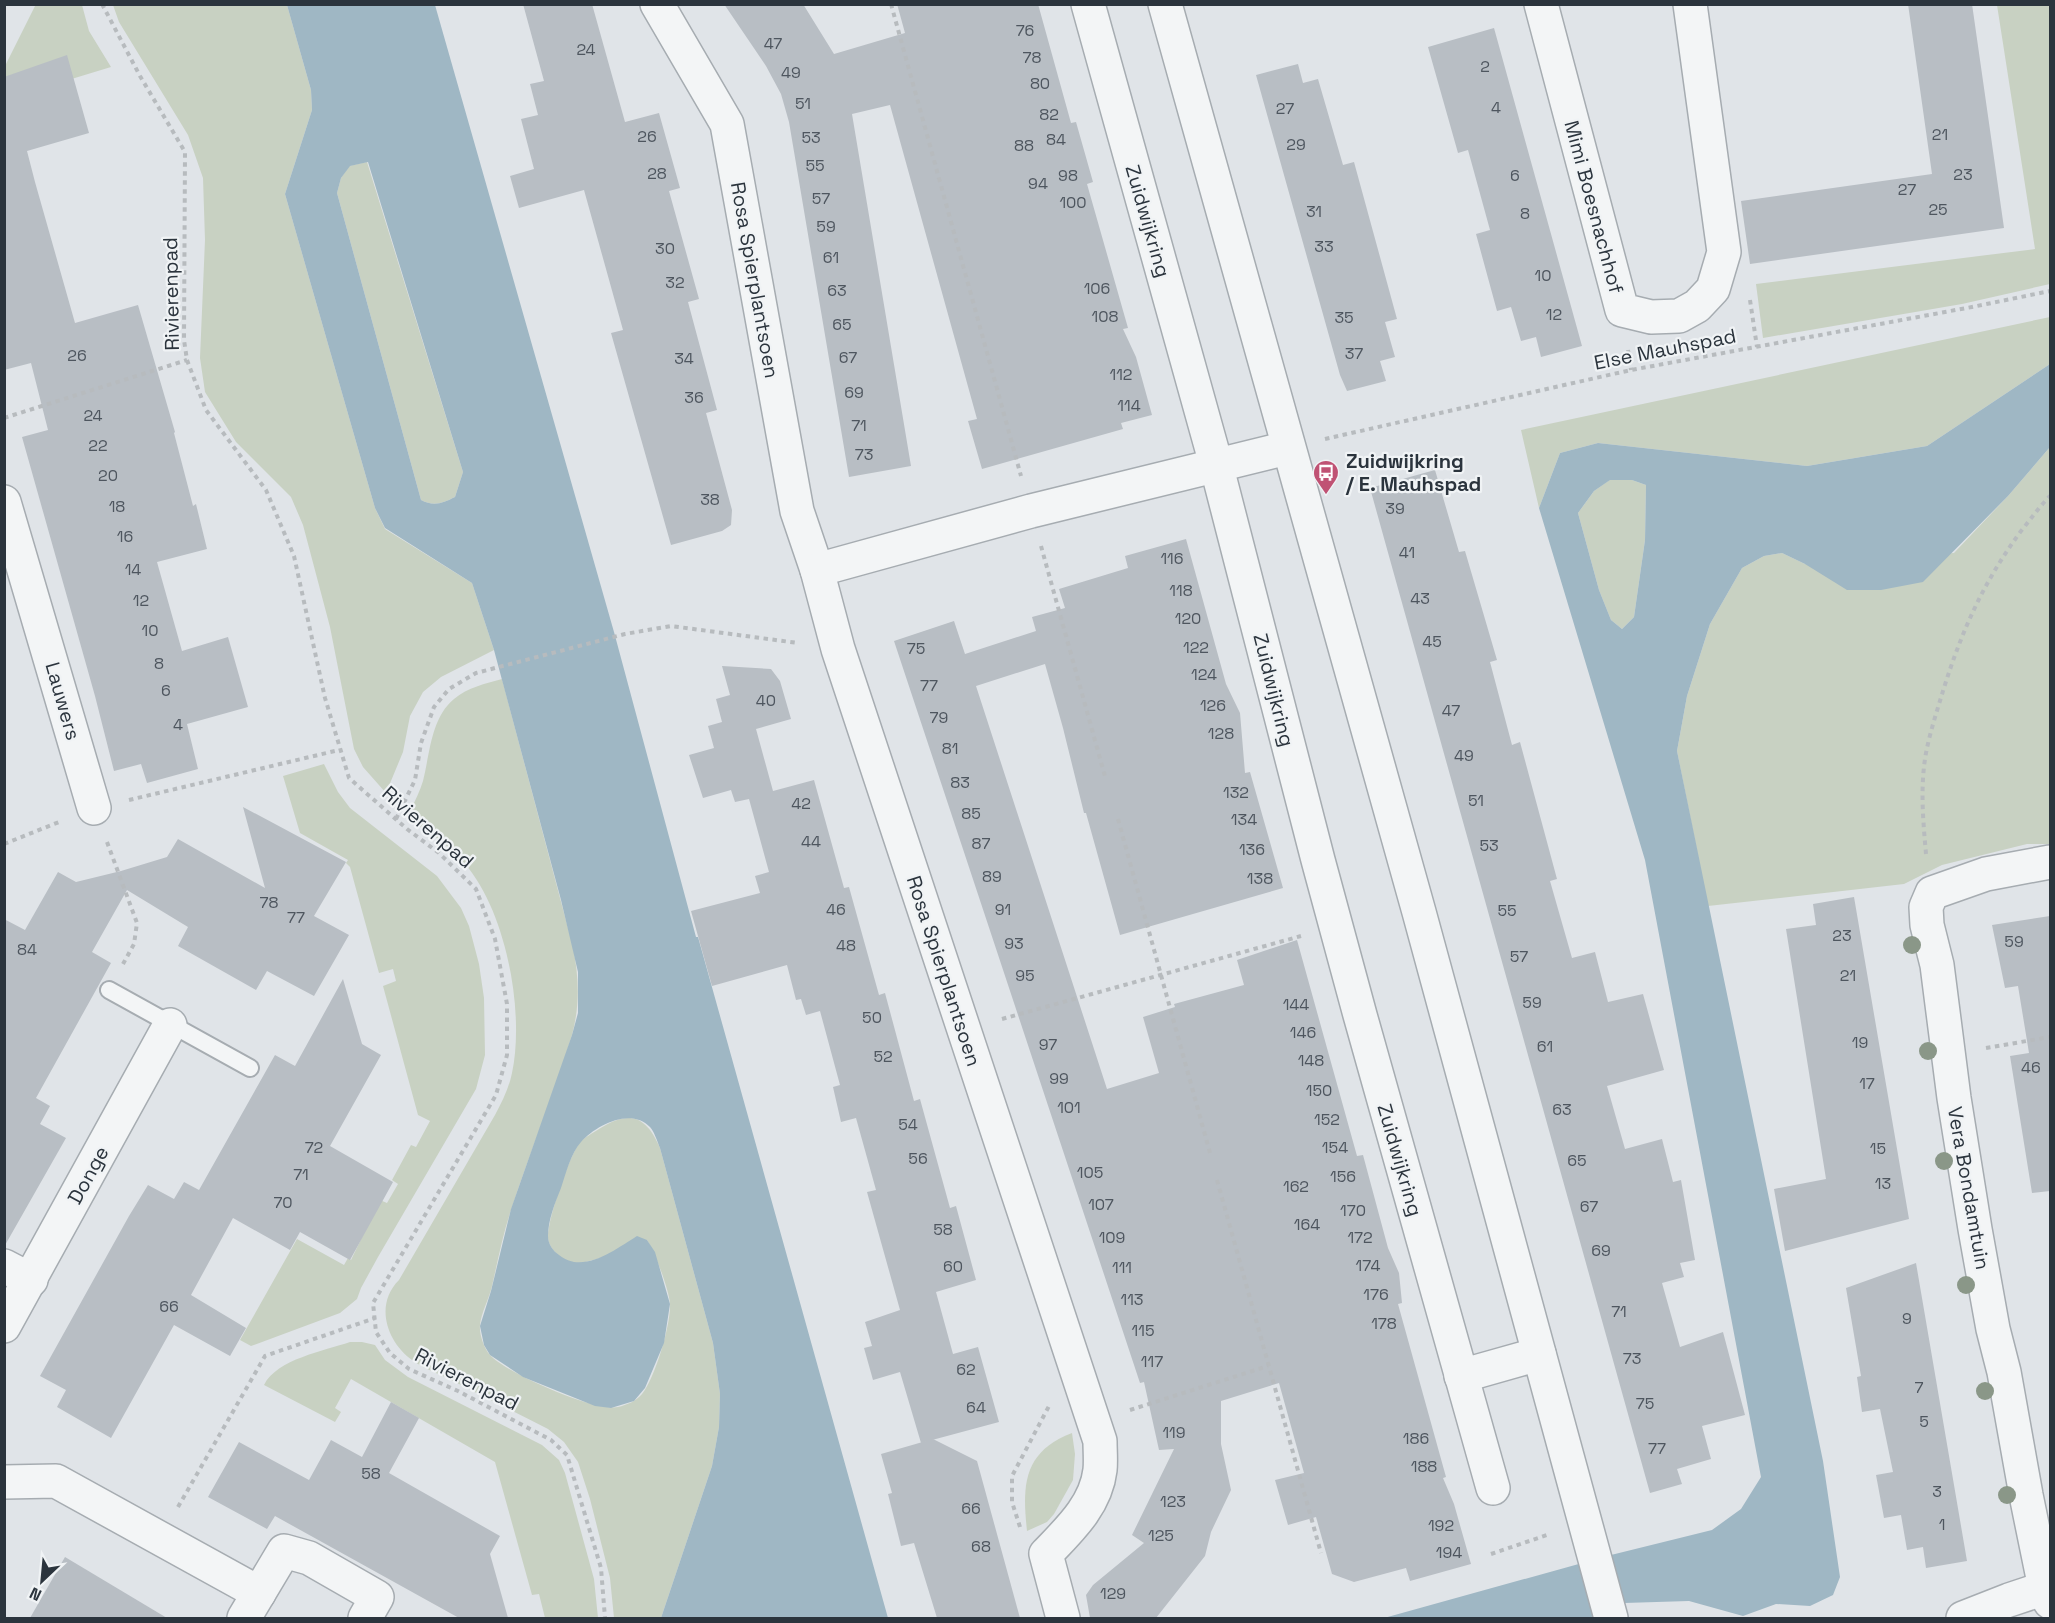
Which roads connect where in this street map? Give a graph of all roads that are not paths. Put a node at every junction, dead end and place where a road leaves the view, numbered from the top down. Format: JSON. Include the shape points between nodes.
{"nodes":[{"id":1,"x":657,"y":4,"type":"edge"},
{"id":2,"x":1088,"y":4,"type":"edge"},
{"id":3,"x":1165,"y":4,"type":"edge"},
{"id":4,"x":1541,"y":4,"type":"edge"},
{"id":5,"x":1690,"y":4,"type":"edge"},
{"id":6,"x":1287,"y":448,"type":"junction"},
{"id":7,"x":1216,"y":464,"type":"junction"},
{"id":8,"x":4,"y":502,"type":"edge"},
{"id":9,"x":817,"y":570,"type":"junction"},
{"id":10,"x":94,"y":808,"type":"road end"},
{"id":11,"x":2050,"y":862,"type":"edge"},
{"id":12,"x":109,"y":990,"type":"road end"},
{"id":13,"x":170,"y":1025,"type":"junction"},
{"id":14,"x":250,"y":1068,"type":"dead end"},
{"id":15,"x":17,"y":1273,"type":"edge"},
{"id":16,"x":4,"y":1326,"type":"edge"},
{"id":17,"x":1539,"y":1354,"type":"junction"},
{"id":18,"x":1461,"y":1376,"type":"junction"},
{"id":19,"x":4,"y":1482,"type":"edge"},
{"id":20,"x":1492,"y":1488,"type":"dead end"},
{"id":21,"x":2048,"y":1595,"type":"edge"},
{"id":22,"x":251,"y":1606,"type":"edge"},
{"id":23,"x":1611,"y":1617,"type":"edge"},
{"id":24,"x":365,"y":1618,"type":"edge"},
{"id":25,"x":1063,"y":1618,"type":"edge"},
{"id":26,"x":1963,"y":1618,"type":"edge"}],
"edges":[{"from":1,"to":9,"type":"street","name":"Rosa Spierplantsoen","via":[[727,124],[797,511]]},
{"from":2,"to":7,"type":"street","name":"Zuidwijkring"},
{"from":3,"to":6,"type":"street"},
{"from":4,"to":5,"type":"street","name":"Mimi Boesnachhof","via":[[1622,310],[1651,317],[1679,316],[1697,306],[1713,289],[1724,252]]},
{"from":6,"to":7,"type":"street"},
{"from":6,"to":17,"type":"street"},
{"from":7,"to":9,"type":"street"},
{"from":7,"to":18,"type":"street","name":"Zuidwijkring","via":[[1336,926]]},
{"from":8,"to":10,"type":"street","name":"Lauwers"},
{"from":9,"to":25,"type":"street","name":"Rosa Spierplantsoen","via":[[838,649],[1100,1441],[1100,1471],[1092,1497],[1076,1523],[1046,1554]]},
{"from":11,"to":21,"type":"street","name":"Vera Bondamtuin","via":[[1986,874],[1932,893],[1926,907],[1975,1229]]},
{"from":12,"to":13,"type":"lane"},
{"from":13,"to":14,"type":"lane"},
{"from":13,"to":15,"type":"street","name":"Donge"},
{"from":15,"to":16,"type":"street","name":"Donge"},
{"from":17,"to":18,"type":"street"},
{"from":17,"to":23,"type":"street"},
{"from":18,"to":20,"type":"street","name":"Zuidwijkring"},
{"from":19,"to":22,"type":"street","via":[[56,1481],[160,1538]]},
{"from":21,"to":26,"type":"street","via":[[2009,1600]]},
{"from":22,"to":24,"type":"street","via":[[284,1551],[309,1558],[377,1597]]}]}
